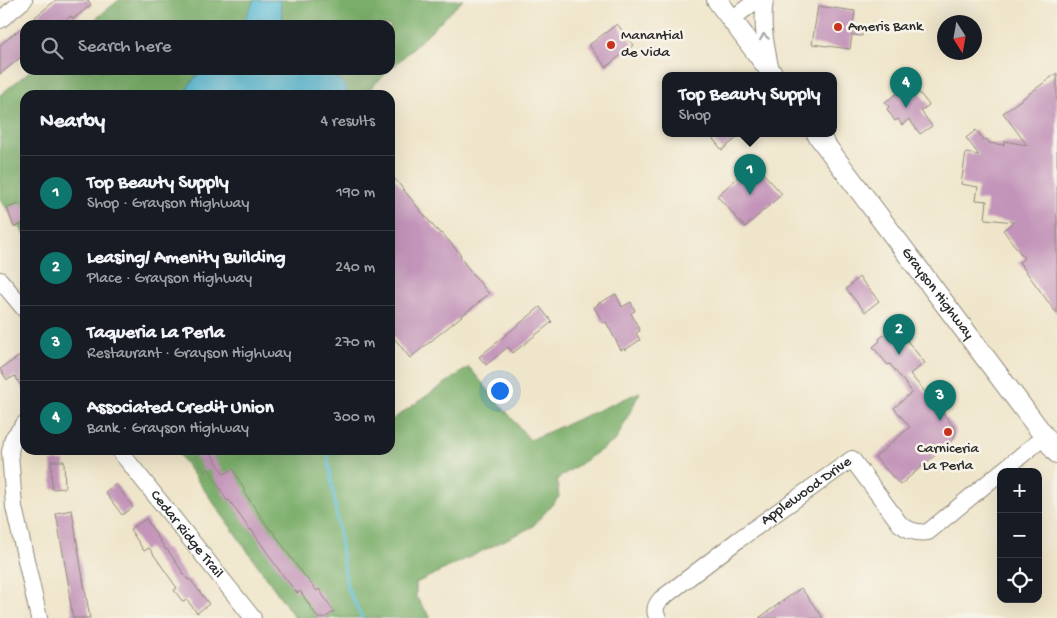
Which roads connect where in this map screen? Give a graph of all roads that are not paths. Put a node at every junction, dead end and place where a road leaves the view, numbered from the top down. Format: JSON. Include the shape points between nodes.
{"nodes":[{"id":1,"x":24,"y":0,"type":"edge"},
{"id":2,"x":717,"y":0,"type":"edge"},
{"id":3,"x":757,"y":0,"type":"edge"},
{"id":4,"x":765,"y":0,"type":"edge"},
{"id":5,"x":732,"y":19,"type":"junction"},
{"id":6,"x":0,"y":20,"type":"edge"},
{"id":7,"x":770,"y":72,"type":"edge"},
{"id":8,"x":771,"y":72,"type":"edge"},
{"id":9,"x":819,"y":137,"type":"edge"},
{"id":10,"x":0,"y":280,"type":"edge"},
{"id":11,"x":20,"y":304,"type":"edge"},
{"id":12,"x":20,"y":429,"type":"edge"},
{"id":13,"x":1044,"y":436,"type":"junction"},
{"id":14,"x":1057,"y":453,"type":"edge"},
{"id":15,"x":123,"y":455,"type":"edge"},
{"id":16,"x":1006,"y":468,"type":"edge"},
{"id":17,"x":997,"y":475,"type":"edge"},
{"id":18,"x":39,"y":618,"type":"edge"},
{"id":19,"x":254,"y":618,"type":"edge"},
{"id":20,"x":658,"y":618,"type":"edge"}],
"edges":[{"from":1,"to":6,"type":"street"},
{"from":2,"to":5,"type":"main road"},
{"from":3,"to":5,"type":"street"},
{"from":8,"to":4,"type":"street","one_way":true,"via":[[763,31]]},
{"from":5,"to":7,"type":"main road"},
{"from":9,"to":13,"type":"main road","name":"Grayson Highway"},
{"from":10,"to":11,"type":"street"},
{"from":12,"to":18,"type":"street","via":[[13,438],[10,452],[14,507]]},
{"from":13,"to":14,"type":"main road","name":"Grayson Highway"},
{"from":13,"to":16,"type":"street","name":"Applewood Drive"},
{"from":15,"to":19,"type":"street","name":"Cedar Ridge Trail"},
{"from":17,"to":20,"type":"street","name":"Applewood Drive","via":[[928,532],[922,533],[900,524],[852,458],[661,598],[656,604]]}]}
